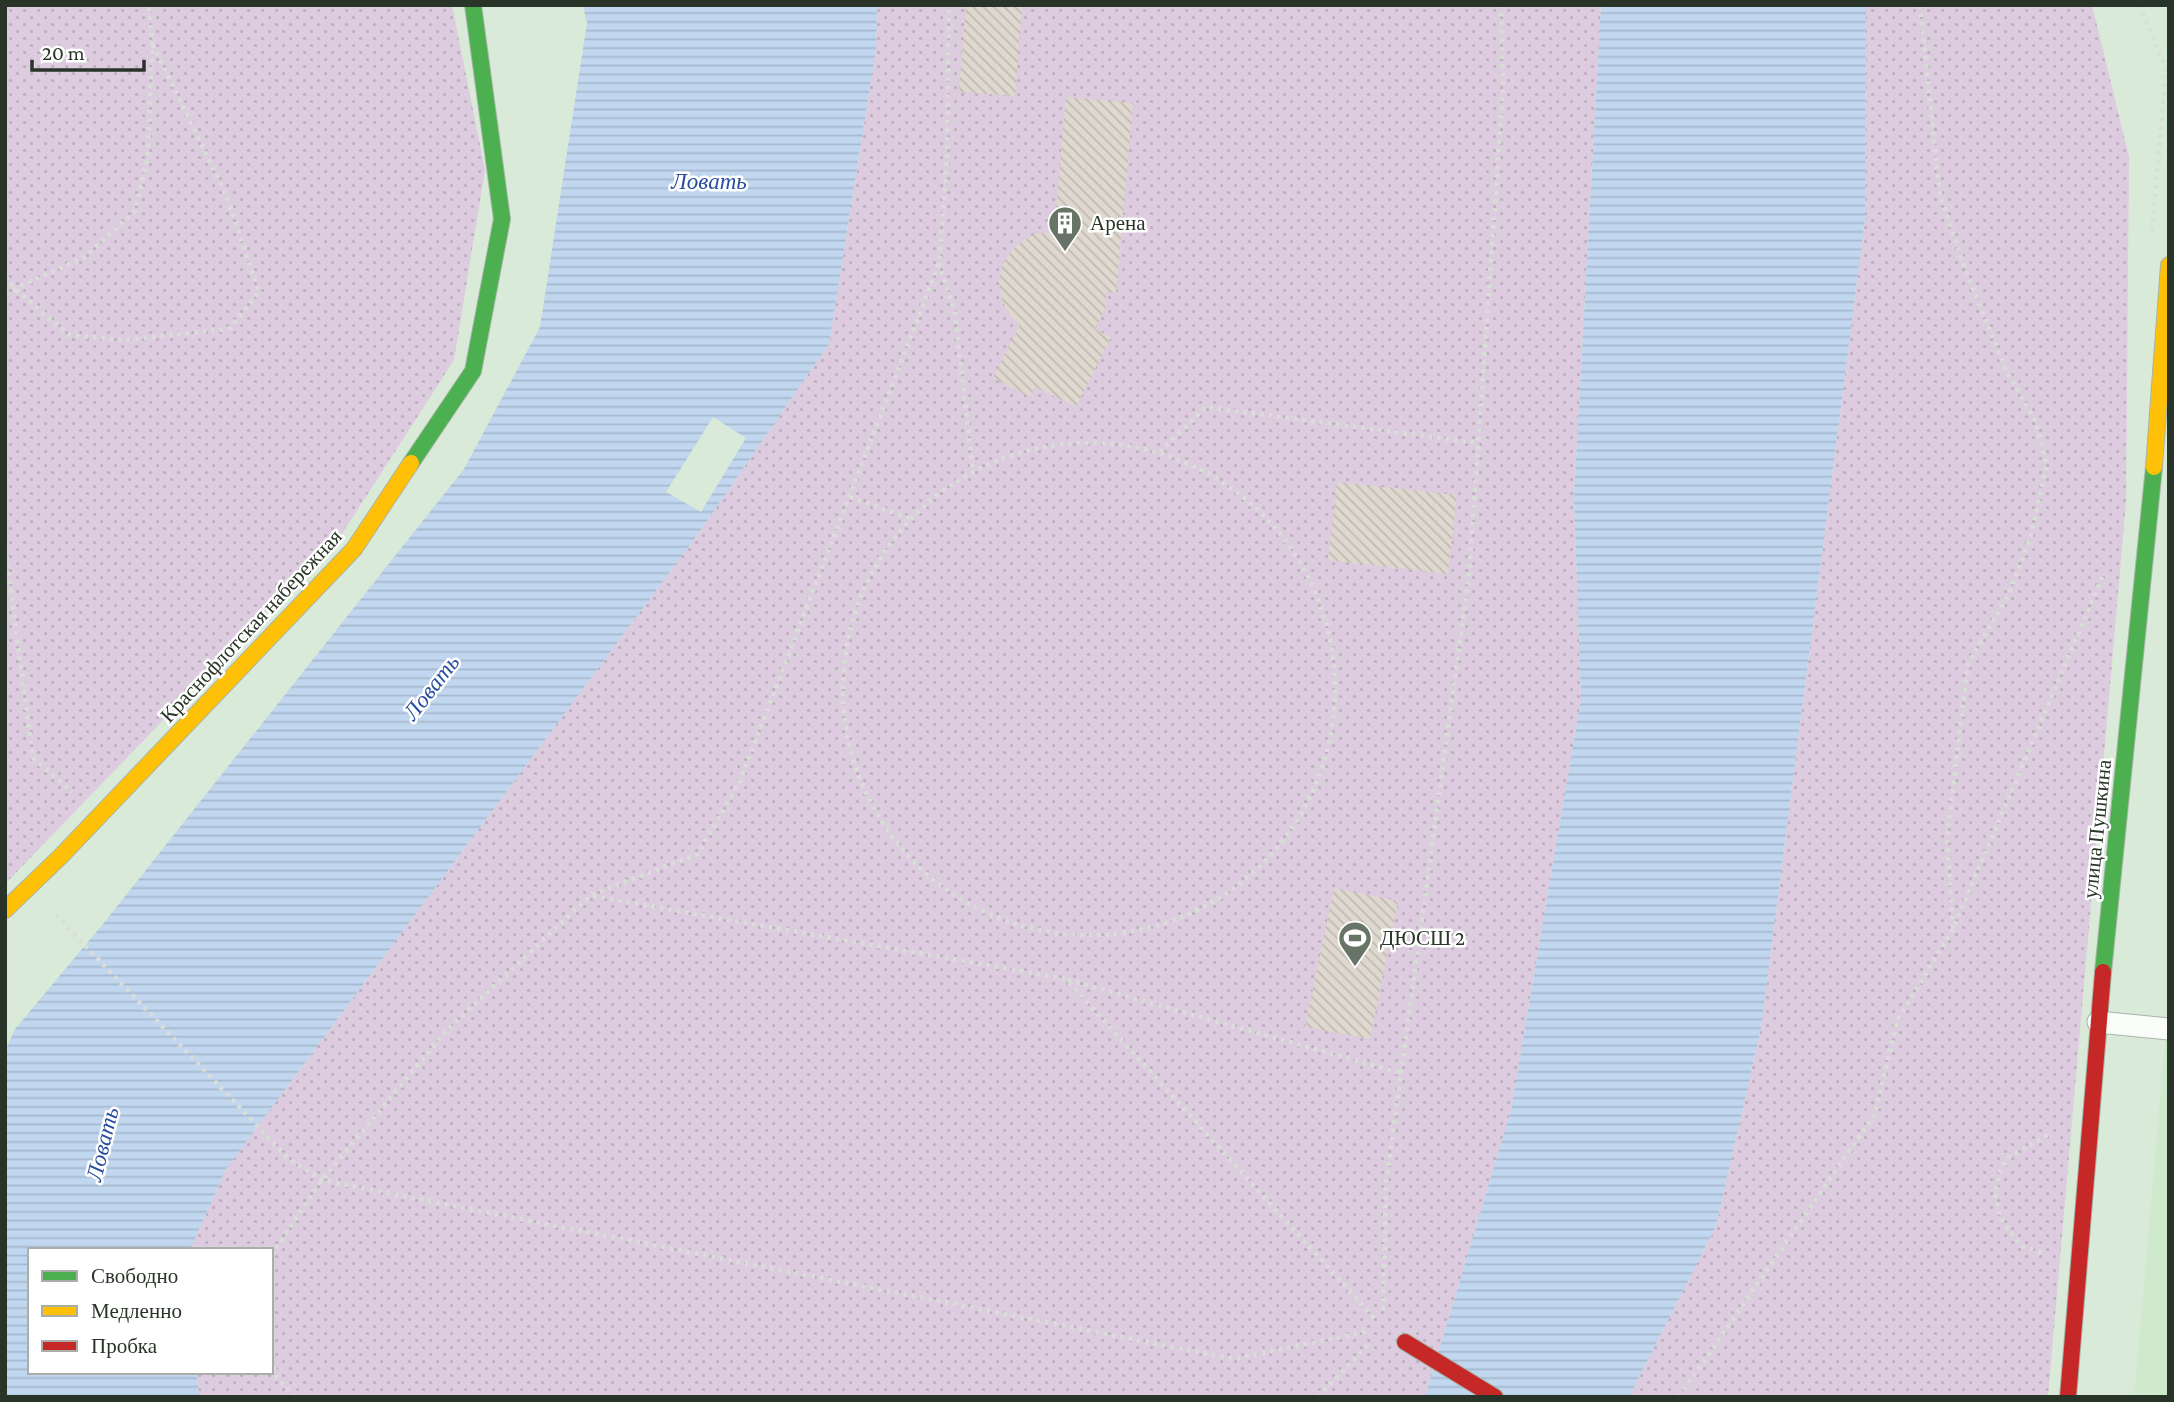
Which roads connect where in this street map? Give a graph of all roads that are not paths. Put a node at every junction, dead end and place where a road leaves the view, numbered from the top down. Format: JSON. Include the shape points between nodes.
{"nodes":[{"id":1,"x":473,"y":5,"type":"edge"},
{"id":2,"x":2169,"y":265,"type":"edge"},
{"id":3,"x":5,"y":910,"type":"edge"},
{"id":4,"x":2098,"y":1022,"type":"junction"},
{"id":5,"x":2169,"y":1029,"type":"edge"},
{"id":6,"x":1405,"y":1342,"type":"road end"},
{"id":7,"x":1495,"y":1397,"type":"edge"},
{"id":8,"x":2068,"y":1397,"type":"edge"}],
"edges":[{"from":1,"to":3,"type":"street","name":"Краснофлотская набережная","via":[[502,219],[473,371],[354,549]]},
{"from":2,"to":4,"type":"street","name":"улица Пушкина","via":[[2151,514]]},
{"from":4,"to":5,"type":"lane"},
{"from":4,"to":8,"type":"street","name":"улица Пушкина"},
{"from":6,"to":7,"type":"street"}]}
